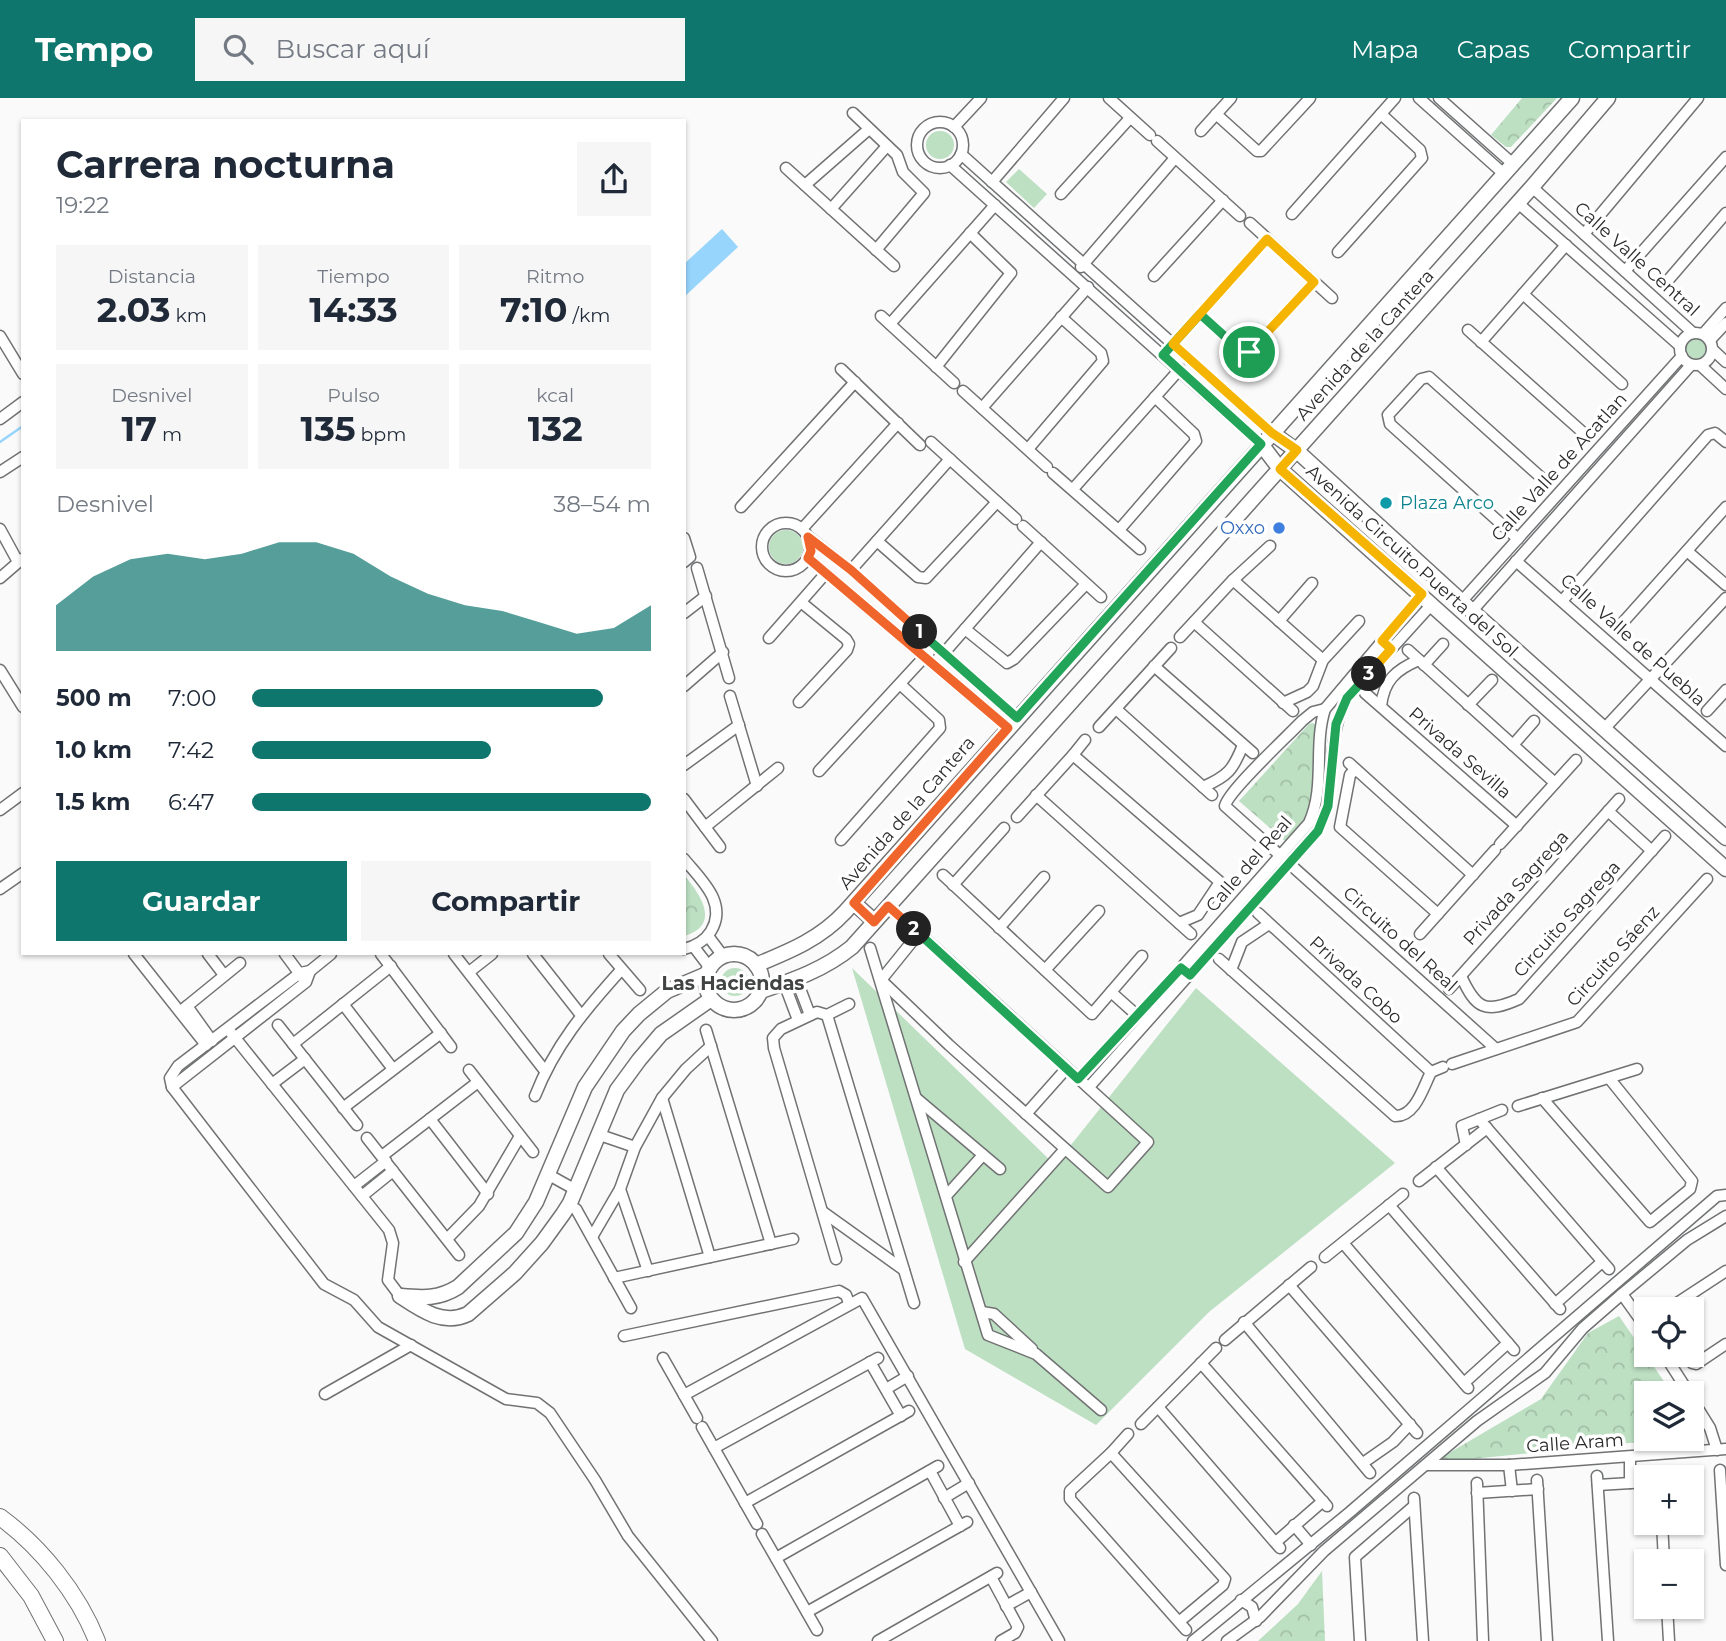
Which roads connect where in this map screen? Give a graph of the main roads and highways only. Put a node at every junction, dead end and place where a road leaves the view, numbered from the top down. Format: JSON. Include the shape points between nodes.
{"nodes":[{"id":1,"x":0,"y":1517,"type":"edge"},
{"id":2,"x":0,"y":1556,"type":"edge"},
{"id":3,"x":55,"y":1641,"type":"edge"},
{"id":4,"x":97,"y":1641,"type":"edge"}],
"edges":[{"from":1,"to":4,"type":"main road","via":[[60,1575]]},
{"from":2,"to":3,"type":"main road","via":[[31,1596]]}]}
